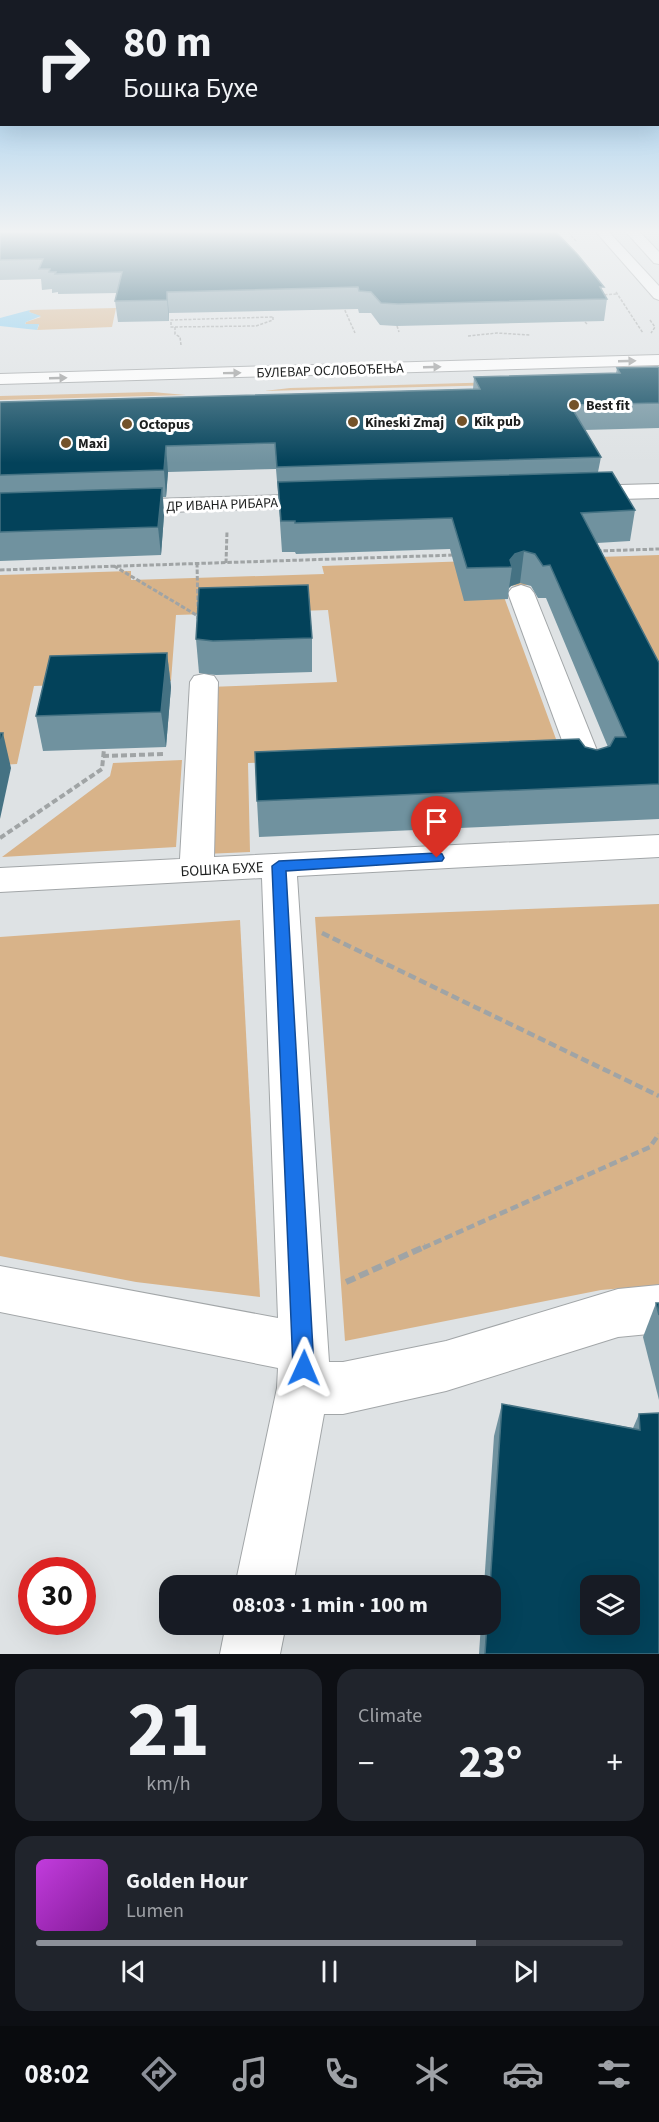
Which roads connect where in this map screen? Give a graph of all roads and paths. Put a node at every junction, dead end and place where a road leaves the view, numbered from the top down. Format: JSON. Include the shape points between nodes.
{"nodes":[{"id":1,"x":344,"y":309,"type":"edge"},
{"id":2,"x":397,"y":326,"type":"edge"},
{"id":3,"x":176,"y":327,"type":"junction"},
{"id":4,"x":399,"y":332,"type":"edge"},
{"id":5,"x":355,"y":333,"type":"dead end"},
{"id":6,"x":181,"y":345,"type":"dead end"},
{"id":7,"x":659,"y":346,"type":"edge"},
{"id":8,"x":659,"y":360,"type":"edge"},
{"id":9,"x":0,"y":363,"type":"edge"},
{"id":10,"x":0,"y":379,"type":"edge"},
{"id":11,"x":652,"y":491,"type":"edge"},
{"id":12,"x":563,"y":494,"type":"edge"},
{"id":13,"x":350,"y":500,"type":"edge"},
{"id":14,"x":92,"y":508,"type":"edge"},
{"id":15,"x":659,"y":513,"type":"edge"},
{"id":16,"x":227,"y":527,"type":"dead end"},
{"id":17,"x":659,"y":549,"type":"edge"},
{"id":18,"x":596,"y":551,"type":"edge"},
{"id":19,"x":364,"y":552,"type":"edge"},
{"id":20,"x":458,"y":555,"type":"edge"},
{"id":21,"x":365,"y":558,"type":"junction"},
{"id":22,"x":75,"y":560,"type":"edge"},
{"id":23,"x":226,"y":562,"type":"junction"},
{"id":24,"x":197,"y":563,"type":"junction"},
{"id":25,"x":74,"y":567,"type":"junction"},
{"id":26,"x":0,"y":570,"type":"edge"},
{"id":27,"x":521,"y":593,"type":"dead end"},
{"id":28,"x":198,"y":616,"type":"edge"},
{"id":29,"x":204,"y":682,"type":"dead end"},
{"id":30,"x":104,"y":749,"type":"edge"},
{"id":31,"x":170,"y":754,"type":"dead end"},
{"id":32,"x":103,"y":756,"type":"junction"},
{"id":33,"x":579,"y":766,"type":"edge"},
{"id":34,"x":0,"y":838,"type":"edge"},
{"id":35,"x":659,"y":846,"type":"edge"},
{"id":36,"x":279,"y":866,"type":"junction"},
{"id":37,"x":197,"y":870,"type":"junction"},
{"id":38,"x":0,"y":880,"type":"edge"},
{"id":39,"x":312,"y":928,"type":"dead end"},
{"id":40,"x":659,"y":1096,"type":"edge"},
{"id":41,"x":659,"y":1134,"type":"edge"},
{"id":42,"x":343,"y":1284,"type":"dead end"},
{"id":43,"x":0,"y":1288,"type":"edge"},
{"id":44,"x":659,"y":1309,"type":"edge"},
{"id":45,"x":304,"y":1368,"type":"junction"},
{"id":46,"x":266,"y":1575,"type":"edge"},
{"id":47,"x":254,"y":1635,"type":"edge"},
{"id":48,"x":250,"y":1654,"type":"edge"}],
"edges":[{"from":1,"to":5,"type":"path"},
{"from":2,"to":4,"type":"path"},
{"from":3,"to":3,"type":"path","via":[[171,327],[171,320],[273,317],[256,326]]},
{"from":3,"to":6,"type":"path"},
{"from":7,"to":9,"type":"main road","name":"БУЛЕВАР ОСЛОБОЂЕЊА"},
{"from":10,"to":8,"type":"main road","name":"БУЛЕВАР ОСЛОБОЂЕЊА","one_way":true},
{"from":11,"to":12,"type":"main road"},
{"from":11,"to":15,"type":"main road"},
{"from":13,"to":14,"type":"main road","name":"ДР ИВАНА РИБАРА"},
{"from":16,"to":23,"type":"path"},
{"from":17,"to":18,"type":"path"},
{"from":19,"to":21,"type":"path"},
{"from":20,"to":21,"type":"path"},
{"from":21,"to":23,"type":"path"},
{"from":22,"to":25,"type":"path"},
{"from":23,"to":24,"type":"path"},
{"from":24,"to":25,"type":"path"},
{"from":24,"to":28,"type":"path"},
{"from":25,"to":26,"type":"path"},
{"from":27,"to":33,"type":"main road"},
{"from":29,"to":37,"type":"main road"},
{"from":30,"to":32,"type":"path"},
{"from":31,"to":32,"type":"path"},
{"from":32,"to":34,"type":"path","via":[[102,769]]},
{"from":35,"to":36,"type":"main road","name":"БОШКА БУХЕ","via":[[614,835]]},
{"from":36,"to":37,"type":"main road","name":"БОШКА БУХЕ"},
{"from":36,"to":45,"type":"main road"},
{"from":37,"to":38,"type":"main road","name":"БОШКА БУХЕ"},
{"from":39,"to":40,"type":"path"},
{"from":41,"to":42,"type":"path","via":[[650,1147]]},
{"from":43,"to":45,"type":"main road"},
{"from":44,"to":45,"type":"main road","via":[[618,1312],[446,1366],[343,1388]]},
{"from":45,"to":46,"type":"main road"},
{"from":47,"to":48,"type":"main road"}]}
